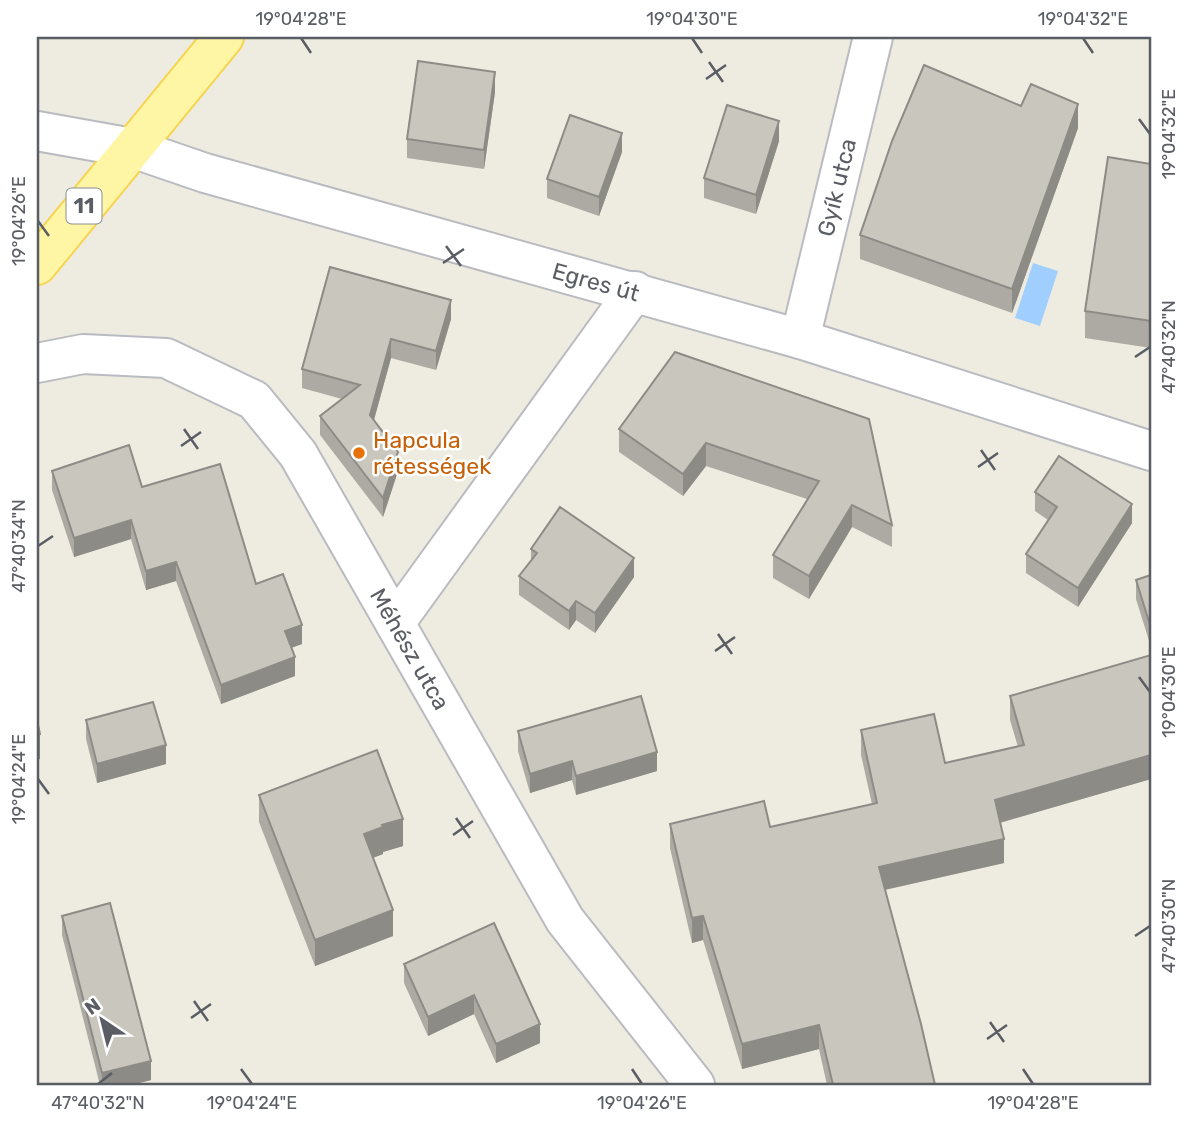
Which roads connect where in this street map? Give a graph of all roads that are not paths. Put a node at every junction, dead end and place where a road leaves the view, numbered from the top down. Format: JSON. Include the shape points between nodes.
{"nodes":[{"id":1,"x":224,"y":37,"type":"edge"},
{"id":2,"x":873,"y":37,"type":"edge"},
{"id":3,"x":37,"y":131,"type":"edge"},
{"id":4,"x":132,"y":148,"type":"junction"},
{"id":5,"x":37,"y":265,"type":"edge"},
{"id":6,"x":635,"y":291,"type":"junction"},
{"id":7,"x":800,"y":339,"type":"junction"},
{"id":8,"x":37,"y":363,"type":"edge"},
{"id":9,"x":1151,"y":451,"type":"edge"},
{"id":10,"x":395,"y":623,"type":"junction"},
{"id":11,"x":695,"y":1085,"type":"edge"}],
"edges":[{"from":1,"to":4,"type":"main road","number":"11"},
{"from":2,"to":7,"type":"street","name":"Gyík utca"},
{"from":3,"to":4,"type":"street","name":"Egres út"},
{"from":4,"to":5,"type":"main road","number":"11"},
{"from":4,"to":6,"type":"street","name":"Egres út","via":[[205,173]]},
{"from":6,"to":7,"type":"street","name":"Egres út"},
{"from":6,"to":10,"type":"street"},
{"from":7,"to":9,"type":"street","name":"Egres út"},
{"from":8,"to":10,"type":"street","name":"Méhész utca","via":[[83,354],[166,358],[254,400],[298,454]]},
{"from":10,"to":11,"type":"street","name":"Méhész utca","via":[[565,920]]}]}
